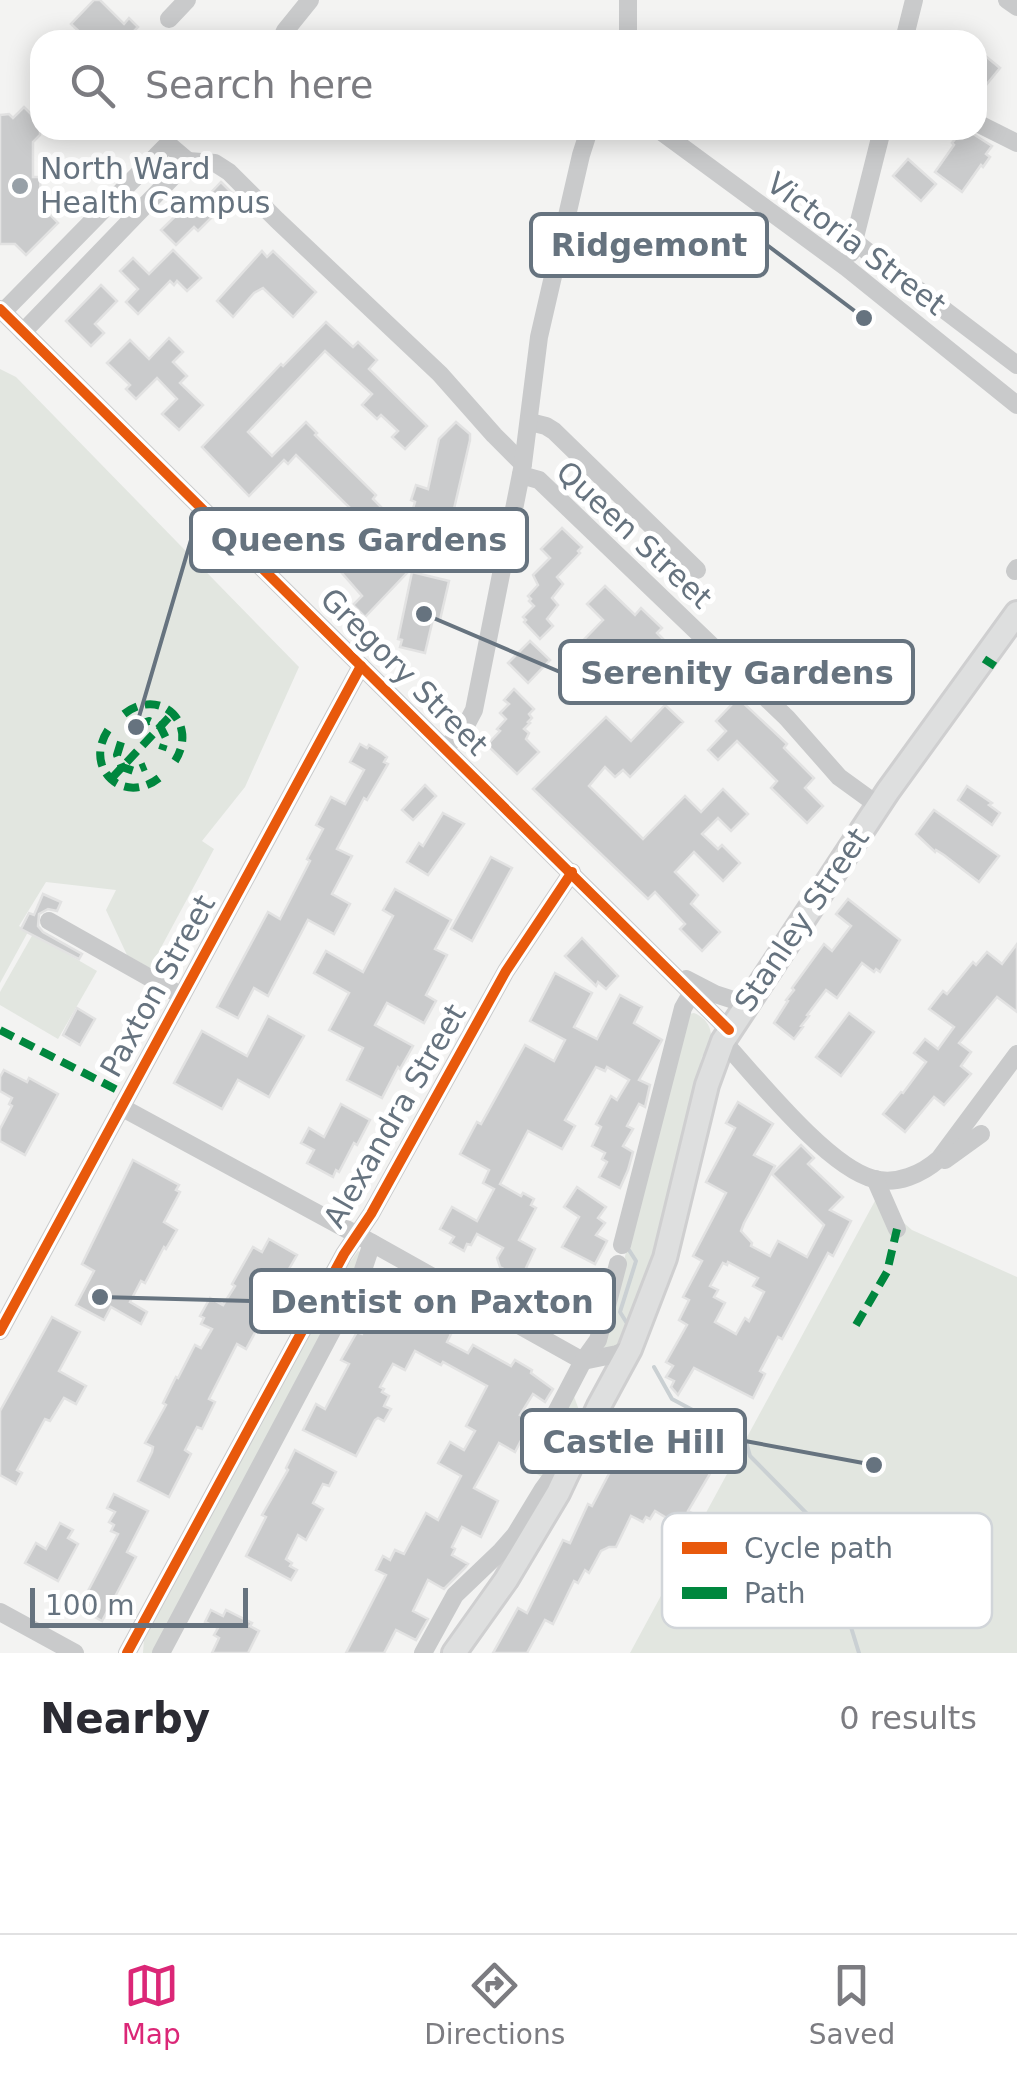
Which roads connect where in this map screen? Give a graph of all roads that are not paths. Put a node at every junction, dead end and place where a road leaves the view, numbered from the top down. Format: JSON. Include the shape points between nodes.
{"nodes":[{"id":1,"x":187,"y":0,"type":"edge"},
{"id":2,"x":310,"y":0,"type":"edge"},
{"id":3,"x":628,"y":0,"type":"edge"},
{"id":4,"x":914,"y":0,"type":"edge"},
{"id":5,"x":1008,"y":0,"type":"edge"},
{"id":6,"x":1017,"y":7,"type":"edge"},
{"id":7,"x":168,"y":19,"type":"dead end"},
{"id":8,"x":286,"y":30,"type":"edge"},
{"id":9,"x":628,"y":30,"type":"edge"},
{"id":10,"x":906,"y":30,"type":"edge"},
{"id":11,"x":987,"y":128,"type":"edge"},
{"id":12,"x":585,"y":140,"type":"edge"},
{"id":13,"x":672,"y":140,"type":"edge"},
{"id":14,"x":880,"y":140,"type":"edge"},
{"id":15,"x":1017,"y":143,"type":"edge"},
{"id":16,"x":188,"y":162,"type":"junction"},
{"id":17,"x":854,"y":242,"type":"junction"},
{"id":18,"x":847,"y":268,"type":"junction"},
{"id":19,"x":2,"y":310,"type":"edge"},
{"id":20,"x":23,"y":332,"type":"junction"},
{"id":21,"x":1017,"y":365,"type":"edge"},
{"id":22,"x":1017,"y":405,"type":"edge"},
{"id":23,"x":530,"y":422,"type":"junction"},
{"id":24,"x":522,"y":470,"type":"junction"},
{"id":25,"x":697,"y":570,"type":"dead end"},
{"id":26,"x":1017,"y":613,"type":"edge"},
{"id":27,"x":362,"y":666,"type":"junction"},
{"id":28,"x":445,"y":748,"type":"junction"},
{"id":29,"x":879,"y":806,"type":"junction"},
{"id":30,"x":572,"y":872,"type":"junction"},
{"id":31,"x":49,"y":921,"type":"dead end"},
{"id":32,"x":669,"y":968,"type":"junction"},
{"id":33,"x":691,"y":994,"type":"junction"},
{"id":34,"x":182,"y":996,"type":"junction"},
{"id":35,"x":746,"y":1004,"type":"junction"},
{"id":36,"x":726,"y":1035,"type":"junction"},
{"id":37,"x":1017,"y":1054,"type":"edge"},
{"id":38,"x":120,"y":1106,"type":"junction"},
{"id":39,"x":981,"y":1134,"type":"dead end"},
{"id":40,"x":924,"y":1171,"type":"junction"},
{"id":41,"x":875,"y":1180,"type":"junction"},
{"id":42,"x":897,"y":1228,"type":"dead end"},
{"id":43,"x":365,"y":1239,"type":"junction"},
{"id":44,"x":622,"y":1245,"type":"dead end"},
{"id":45,"x":618,"y":1264,"type":"dead end"},
{"id":46,"x":0,"y":1331,"type":"edge"},
{"id":47,"x":630,"y":1349,"type":"junction"},
{"id":48,"x":583,"y":1361,"type":"junction"},
{"id":49,"x":589,"y":1427,"type":"junction"},
{"id":50,"x":535,"y":1453,"type":"dead end"},
{"id":51,"x":0,"y":1612,"type":"edge"},
{"id":52,"x":75,"y":1653,"type":"edge"},
{"id":53,"x":127,"y":1653,"type":"edge"},
{"id":54,"x":161,"y":1653,"type":"edge"},
{"id":55,"x":423,"y":1653,"type":"edge"},
{"id":56,"x":454,"y":1653,"type":"edge"}],
"edges":[{"from":1,"to":7,"type":"street"},
{"from":2,"to":8,"type":"street"},
{"from":3,"to":9,"type":"street"},
{"from":4,"to":10,"type":"street"},
{"from":5,"to":6,"type":"street"},
{"from":11,"to":15,"type":"street"},
{"from":12,"to":23,"type":"street","via":[[539,336]]},
{"from":13,"to":18,"type":"street","name":"Victoria Street"},
{"from":14,"to":17,"type":"street"},
{"from":16,"to":19,"type":"street","name":"Queen Street","via":[[168,144]]},
{"from":16,"to":20,"type":"street"},
{"from":16,"to":24,"type":"street","name":"Queen Street","via":[[230,172],[440,374]]},
{"from":17,"to":18,"type":"street"},
{"from":17,"to":21,"type":"street"},
{"from":18,"to":22,"type":"street","name":"Victoria Street"},
{"from":19,"to":20,"type":"street","name":"Gregory Street"},
{"from":20,"to":27,"type":"street","name":"Gregory Street"},
{"from":23,"to":24,"type":"street"},
{"from":23,"to":25,"type":"street","via":[[554,431]]},
{"from":24,"to":28,"type":"street","via":[[474,710]]},
{"from":24,"to":29,"type":"street","name":"Queen Street","via":[[540,480],[786,718],[838,777]]},
{"from":26,"to":29,"type":"main road","name":"Stanley Street"},
{"from":27,"to":28,"type":"street","name":"Gregory Street"},
{"from":27,"to":34,"type":"street","name":"Paxton Street"},
{"from":28,"to":30,"type":"street","name":"Gregory Street"},
{"from":29,"to":35,"type":"main road","name":"Stanley Street"},
{"from":30,"to":32,"type":"street","name":"Gregory Street"},
{"from":30,"to":43,"type":"street","name":"Alexandra Street","via":[[506,971]]},
{"from":31,"to":34,"type":"street"},
{"from":32,"to":33,"type":"street","name":"Gregory Street"},
{"from":32,"to":35,"type":"street","name":"Gregory Street"},
{"from":33,"to":36,"type":"street","name":"Gregory Street"},
{"from":33,"to":44,"type":"street"},
{"from":34,"to":38,"type":"street","name":"Paxton Street"},
{"from":35,"to":36,"type":"main road","name":"Stanley Street"},
{"from":36,"to":41,"type":"street","name":"Gregory Street","via":[[773,1098],[818,1142]]},
{"from":36,"to":47,"type":"main road","name":"Stanley Street","via":[[707,1085],[665,1258]]},
{"from":37,"to":40,"type":"street"},
{"from":38,"to":43,"type":"street"},
{"from":38,"to":46,"type":"street","name":"Paxton Street"},
{"from":39,"to":40,"type":"street"},
{"from":40,"to":41,"type":"street"},
{"from":41,"to":42,"type":"street"},
{"from":43,"to":48,"type":"street"},
{"from":43,"to":53,"type":"street","name":"Alexandra Street","via":[[335,1271]]},
{"from":43,"to":54,"type":"street","name":"Alexandra Street","via":[[361,1276]]},
{"from":45,"to":48,"type":"street","via":[[598,1340]]},
{"from":47,"to":48,"type":"street"},
{"from":47,"to":49,"type":"main road","name":"Stanley Street"},
{"from":48,"to":50,"type":"street"},
{"from":49,"to":55,"type":"street","name":"Stanley Street","via":[[515,1535],[455,1595]]},
{"from":49,"to":56,"type":"main road","name":"Stanley Street","via":[[518,1560]]},
{"from":51,"to":52,"type":"street"}]}
